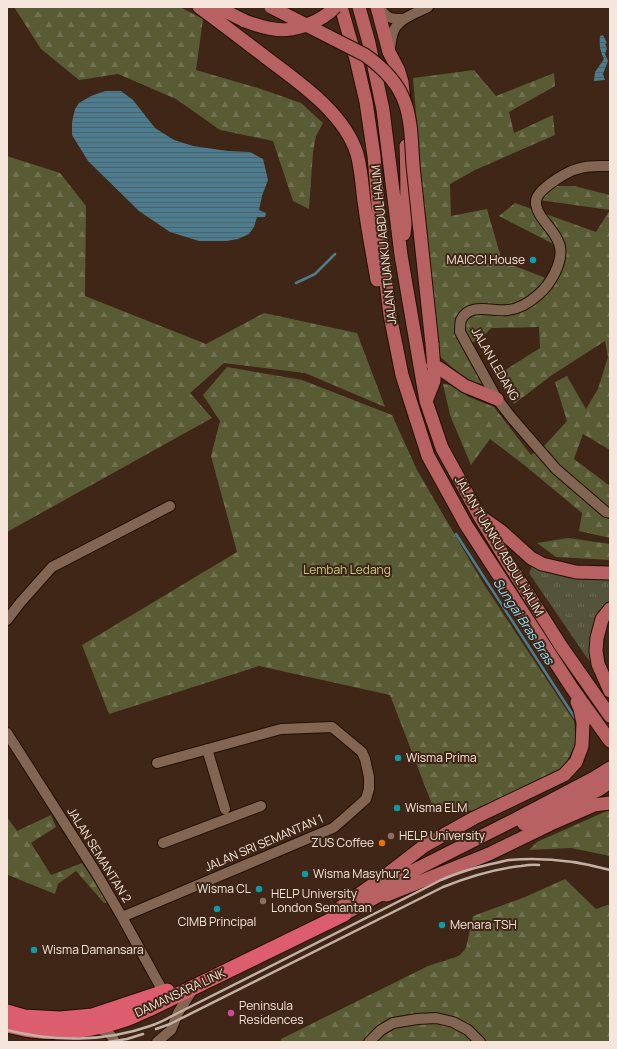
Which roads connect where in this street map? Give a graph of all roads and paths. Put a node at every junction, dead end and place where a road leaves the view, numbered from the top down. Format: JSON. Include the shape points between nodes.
{"nodes":[{"id":1,"x":199,"y":7,"type":"edge"},
{"id":2,"x":217,"y":7,"type":"edge"},
{"id":3,"x":271,"y":7,"type":"edge"},
{"id":4,"x":336,"y":7,"type":"edge"},
{"id":5,"x":342,"y":7,"type":"edge"},
{"id":6,"x":359,"y":7,"type":"edge"},
{"id":7,"x":378,"y":7,"type":"edge"},
{"id":8,"x":428,"y":7,"type":"edge"},
{"id":9,"x":404,"y":19,"type":"junction"},
{"id":10,"x":389,"y":52,"type":"junction"},
{"id":11,"x":610,"y":166,"type":"edge"},
{"id":12,"x":401,"y":255,"type":"junction"},
{"id":13,"x":433,"y":365,"type":"junction"},
{"id":14,"x":497,"y":399,"type":"junction"},
{"id":15,"x":426,"y":401,"type":"junction"},
{"id":16,"x":428,"y":456,"type":"junction"},
{"id":17,"x":170,"y":506,"type":"dead end"},
{"id":18,"x":610,"y":513,"type":"edge"},
{"id":19,"x":480,"y":518,"type":"junction"},
{"id":20,"x":610,"y":573,"type":"edge"},
{"id":21,"x":610,"y":609,"type":"edge"},
{"id":22,"x":7,"y":620,"type":"edge"},
{"id":23,"x":572,"y":688,"type":"junction"},
{"id":24,"x":610,"y":691,"type":"edge"},
{"id":25,"x":610,"y":716,"type":"edge"},
{"id":26,"x":7,"y":733,"type":"edge"},
{"id":27,"x":610,"y":741,"type":"edge"},
{"id":28,"x":207,"y":749,"type":"junction"},
{"id":29,"x":157,"y":763,"type":"dead end"},
{"id":30,"x":610,"y":768,"type":"edge"},
{"id":31,"x":601,"y":783,"type":"edge"},
{"id":32,"x":610,"y":803,"type":"edge"},
{"id":33,"x":261,"y":806,"type":"dead end"},
{"id":34,"x":225,"y":808,"type":"dead end"},
{"id":35,"x":163,"y":843,"type":"dead end"},
{"id":36,"x":342,"y":911,"type":"junction"},
{"id":37,"x":122,"y":917,"type":"junction"},
{"id":38,"x":194,"y":987,"type":"junction"},
{"id":39,"x":164,"y":993,"type":"junction"},
{"id":40,"x":7,"y":1012,"type":"edge"},
{"id":41,"x":7,"y":1025,"type":"edge"},
{"id":42,"x":80,"y":1031,"type":"junction"},
{"id":43,"x":115,"y":1042,"type":"edge"},
{"id":44,"x":157,"y":1042,"type":"edge"},
{"id":45,"x":369,"y":1042,"type":"edge"},
{"id":46,"x":480,"y":1042,"type":"edge"}],
"edges":[{"from":1,"to":16,"type":"main road","via":[[310,92],[347,132],[356,153],[361,175],[392,366],[409,422]]},
{"from":2,"to":4,"type":"main road","bridge":true,"via":[[257,26],[290,30],[317,21]]},
{"from":3,"to":13,"type":"main road","bridge":true,"via":[[365,55],[379,65],[398,87],[405,102],[409,117]]},
{"from":5,"to":16,"type":"main road","name":"JALAN TUANKU ABDUL HALIM","via":[[367,110],[390,315],[402,375]]},
{"from":6,"to":12,"type":"main road","name":"JALAN TUANKU ABDUL HALIM","via":[[383,110]]},
{"from":7,"to":9,"type":"street","via":[[388,17]]},
{"from":7,"to":10,"type":"main road"},
{"from":8,"to":9,"type":"street"},
{"from":9,"to":10,"type":"street","via":[[394,31]]},
{"from":10,"to":12,"type":"main road","via":[[402,82],[406,114],[406,220]]},
{"from":11,"to":14,"type":"street","name":"JALAN LEDANG","via":[[577,168],[562,175],[539,194],[536,202],[537,211],[553,232],[560,245],[561,255],[556,270],[538,295],[521,307],[509,310],[474,309],[465,314],[461,321],[460,332]]},
{"from":12,"to":15,"type":"main road","name":"JALAN TUANKU ABDUL HALIM"},
{"from":13,"to":14,"type":"main road","via":[[465,386]]},
{"from":13,"to":15,"type":"main road","via":[[434,381]]},
{"from":14,"to":18,"type":"street","name":"JALAN LEDANG","via":[[556,469]]},
{"from":15,"to":19,"type":"main road","name":"JALAN TUANKU ABDUL HALIM","via":[[442,448]]},
{"from":16,"to":23,"type":"main road","name":"JALAN TUANKU ABDUL HALIM","via":[[466,525]]},
{"from":17,"to":22,"type":"street","via":[[52,567]]},
{"from":19,"to":20,"type":"main road","via":[[501,531],[531,558],[542,564],[576,572]]},
{"from":19,"to":25,"type":"main road","name":"JALAN TUANKU ABDUL HALIM","via":[[561,646]]},
{"from":21,"to":24,"type":"main road","via":[[602,619],[596,651],[598,664]]},
{"from":23,"to":27,"type":"main road","name":"JALAN TUANKU ABDUL HALIM"},
{"from":23,"to":36,"type":"main road","via":[[583,723],[582,746],[576,762],[564,775],[474,818],[424,846]]},
{"from":26,"to":37,"type":"street","name":"JALAN SEMANTAN 2"},
{"from":28,"to":29,"type":"street","name":"JALAN SRI SEMANTAN 1"},
{"from":28,"to":34,"type":"street"},
{"from":28,"to":37,"type":"street","name":"JALAN SRI SEMANTAN 1","via":[[281,729],[332,727],[362,752],[369,777],[369,789],[366,799],[333,828]]},
{"from":30,"to":31,"type":"main road"},
{"from":31,"to":36,"type":"main road","via":[[514,820]]},
{"from":32,"to":36,"type":"main road","via":[[585,808],[489,854]]},
{"from":33,"to":35,"type":"street"},
{"from":36,"to":38,"type":"highway","name":"DAMANSARA LINK"},
{"from":36,"to":39,"type":"highway","name":"DAMANSARA LINK"},
{"from":37,"to":39,"type":"street","name":"JALAN SEMANTAN 2"},
{"from":38,"to":42,"type":"highway","name":"DAMANSARA LINK","via":[[128,1018]]},
{"from":38,"to":44,"type":"street","via":[[171,1030]]},
{"from":39,"to":40,"type":"highway","name":"DAMANSARA LINK","via":[[92,1016],[60,1019],[24,1017]]},
{"from":41,"to":42,"type":"highway","name":"DAMANSARA LINK","via":[[30,1030]]},
{"from":42,"to":43,"type":"street","via":[[98,1029],[109,1032]]},
{"from":45,"to":46,"type":"street","via":[[393,1023],[436,1018],[463,1027]]}]}
